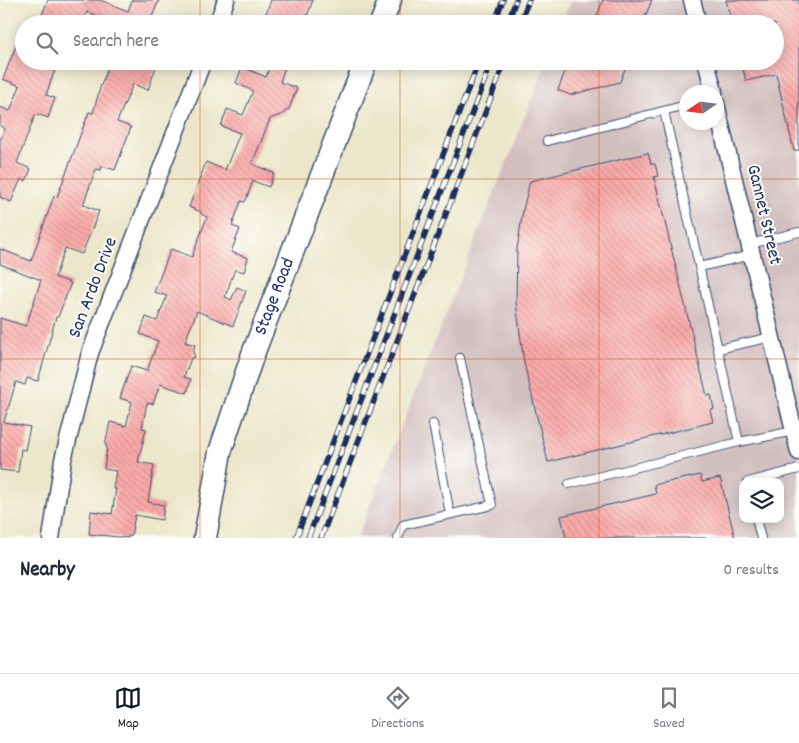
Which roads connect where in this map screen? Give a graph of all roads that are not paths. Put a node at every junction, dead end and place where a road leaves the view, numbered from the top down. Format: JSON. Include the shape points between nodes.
{"nodes":[{"id":1,"x":226,"y":0,"type":"edge"},
{"id":2,"x":390,"y":0,"type":"edge"},
{"id":3,"x":692,"y":0,"type":"edge"},
{"id":4,"x":220,"y":15,"type":"edge"},
{"id":5,"x":384,"y":15,"type":"edge"},
{"id":6,"x":696,"y":15,"type":"edge"},
{"id":7,"x":200,"y":70,"type":"edge"},
{"id":8,"x":363,"y":70,"type":"edge"},
{"id":9,"x":708,"y":70,"type":"edge"},
{"id":10,"x":712,"y":85,"type":"edge"},
{"id":11,"x":679,"y":107,"type":"edge"},
{"id":12,"x":664,"y":110,"type":"junction"},
{"id":13,"x":722,"y":130,"type":"edge"},
{"id":14,"x":548,"y":141,"type":"dead end"},
{"id":15,"x":799,"y":232,"type":"edge"},
{"id":16,"x":751,"y":249,"type":"junction"},
{"id":17,"x":699,"y":266,"type":"junction"},
{"id":18,"x":772,"y":337,"type":"junction"},
{"id":19,"x":718,"y":349,"type":"junction"},
{"id":20,"x":460,"y":358,"type":"dead end"},
{"id":21,"x":433,"y":424,"type":"dead end"},
{"id":22,"x":794,"y":431,"type":"junction"},
{"id":23,"x":739,"y":442,"type":"junction"},
{"id":24,"x":799,"y":452,"type":"edge"},
{"id":25,"x":799,"y":469,"type":"edge"},
{"id":26,"x":764,"y":478,"type":"edge"},
{"id":27,"x":569,"y":484,"type":"dead end"},
{"id":28,"x":450,"y":514,"type":"junction"},
{"id":29,"x":757,"y":523,"type":"edge"},
{"id":30,"x":51,"y":538,"type":"edge"},
{"id":31,"x":206,"y":538,"type":"edge"},
{"id":32,"x":398,"y":538,"type":"edge"},
{"id":33,"x":761,"y":538,"type":"edge"}],
"edges":[{"from":1,"to":4,"type":"street"},
{"from":2,"to":5,"type":"main road"},
{"from":3,"to":6,"type":"street"},
{"from":7,"to":30,"type":"street","name":"San Ardo Drive","via":[[90,353],[63,460]]},
{"from":8,"to":31,"type":"main road","name":"Stage Road","via":[[250,363],[220,452]]},
{"from":9,"to":10,"type":"street"},
{"from":11,"to":12,"type":"lane"},
{"from":12,"to":14,"type":"lane"},
{"from":12,"to":17,"type":"lane"},
{"from":13,"to":16,"type":"street","name":"Gannet Street"},
{"from":15,"to":16,"type":"lane"},
{"from":16,"to":17,"type":"lane"},
{"from":16,"to":18,"type":"street","name":"Gannet Street"},
{"from":17,"to":19,"type":"lane"},
{"from":18,"to":19,"type":"lane"},
{"from":18,"to":22,"type":"street","name":"Gannet Street"},
{"from":19,"to":23,"type":"lane"},
{"from":20,"to":28,"type":"lane","via":[[492,505]]},
{"from":21,"to":28,"type":"lane"},
{"from":22,"to":23,"type":"lane"},
{"from":22,"to":24,"type":"street","name":"Gannet Street"},
{"from":23,"to":27,"type":"lane"},
{"from":25,"to":26,"type":"lane"},
{"from":28,"to":32,"type":"lane","via":[[403,524]]},
{"from":29,"to":33,"type":"lane"}]}
